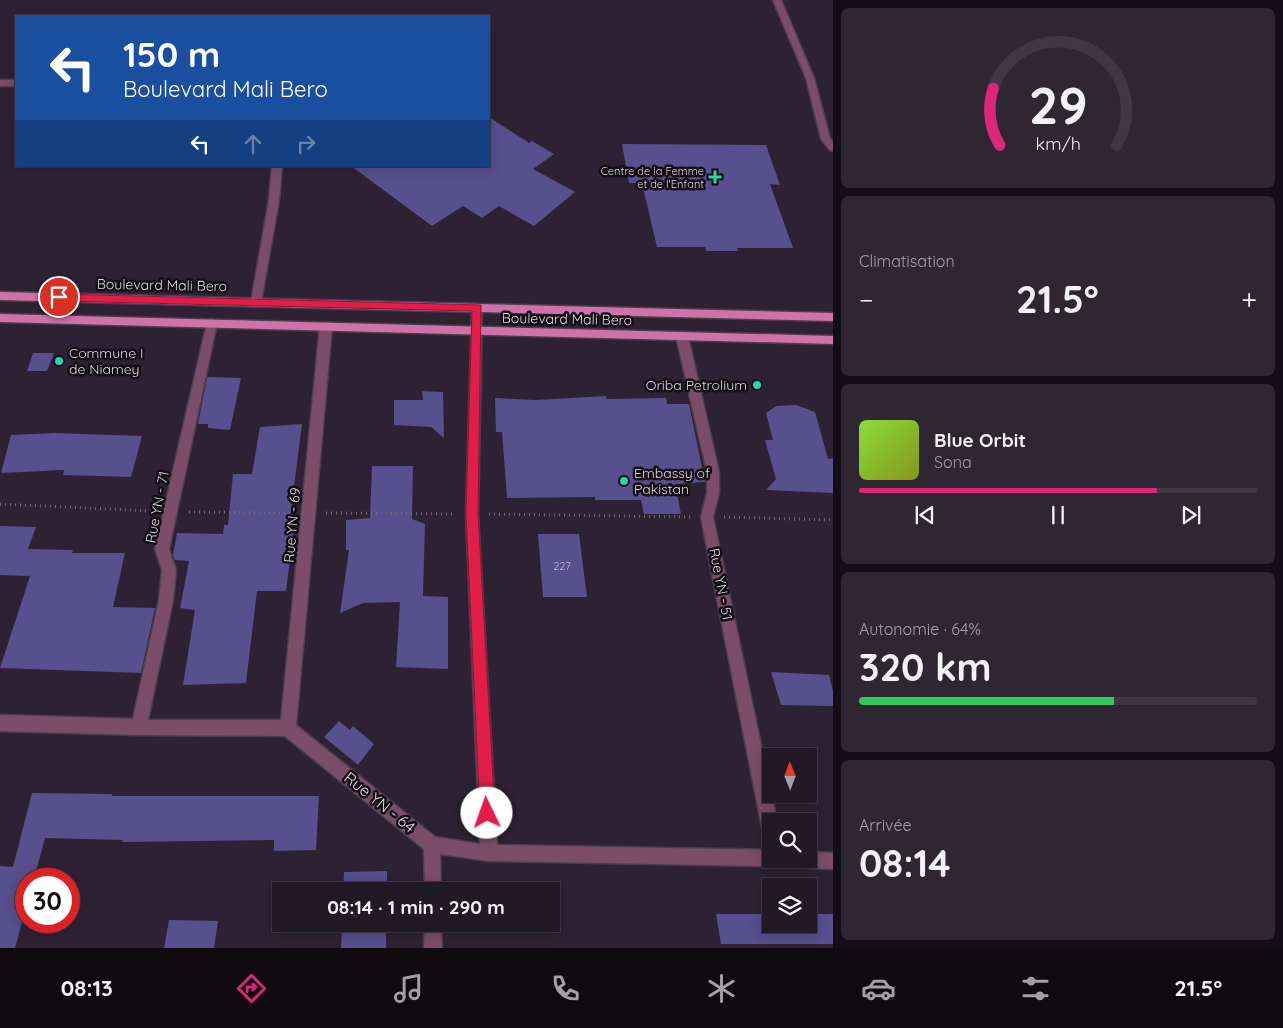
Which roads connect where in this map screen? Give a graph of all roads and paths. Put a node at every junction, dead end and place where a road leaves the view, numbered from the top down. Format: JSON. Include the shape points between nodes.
{"nodes":[{"id":1,"x":777,"y":0,"type":"edge"},
{"id":2,"x":15,"y":83,"type":"edge"},
{"id":3,"x":0,"y":84,"type":"edge"},
{"id":4,"x":833,"y":148,"type":"edge"},
{"id":5,"x":277,"y":167,"type":"edge"},
{"id":6,"x":0,"y":296,"type":"edge"},
{"id":7,"x":256,"y":302,"type":"junction"},
{"id":8,"x":477,"y":308,"type":"junction"},
{"id":9,"x":833,"y":317,"type":"edge"},
{"id":10,"x":0,"y":319,"type":"edge"},
{"id":11,"x":212,"y":322,"type":"junction"},
{"id":12,"x":326,"y":326,"type":"junction"},
{"id":13,"x":478,"y":332,"type":"junction"},
{"id":14,"x":682,"y":336,"type":"junction"},
{"id":15,"x":833,"y":340,"type":"edge"},
{"id":16,"x":0,"y":504,"type":"edge"},
{"id":17,"x":170,"y":511,"type":"junction"},
{"id":18,"x":308,"y":513,"type":"junction"},
{"id":19,"x":472,"y":514,"type":"junction"},
{"id":20,"x":707,"y":517,"type":"junction"},
{"id":21,"x":833,"y":520,"type":"edge"},
{"id":22,"x":0,"y":723,"type":"edge"},
{"id":23,"x":139,"y":727,"type":"junction"},
{"id":24,"x":288,"y":728,"type":"junction"},
{"id":25,"x":767,"y":813,"type":"edge"},
{"id":26,"x":432,"y":845,"type":"junction"},
{"id":27,"x":490,"y":853,"type":"junction"},
{"id":28,"x":762,"y":858,"type":"edge"},
{"id":29,"x":817,"y":860,"type":"edge"},
{"id":30,"x":833,"y":861,"type":"edge"},
{"id":31,"x":433,"y":882,"type":"edge"},
{"id":32,"x":433,"y":932,"type":"edge"},
{"id":33,"x":433,"y":948,"type":"edge"}],
"edges":[{"from":1,"to":4,"type":"street","via":[[810,78],[826,139]]},
{"from":2,"to":3,"type":"street"},
{"from":5,"to":7,"type":"street","via":[[277,196],[261,263]]},
{"from":6,"to":7,"type":"main road","name":"Boulevard Mali Bero"},
{"from":7,"to":8,"type":"main road","name":"Boulevard Mali Bero"},
{"from":8,"to":9,"type":"main road","name":"Boulevard Mali Bero"},
{"from":8,"to":13,"type":"street"},
{"from":10,"to":11,"type":"main road","name":"Boulevard Mali Bero"},
{"from":11,"to":12,"type":"main road","name":"Boulevard Mali Bero"},
{"from":11,"to":17,"type":"street","name":"Rue YN - 71"},
{"from":12,"to":13,"type":"main road","name":"Boulevard Mali Bero"},
{"from":12,"to":18,"type":"street","name":"Rue YN - 69"},
{"from":13,"to":14,"type":"main road","name":"Boulevard Mali Bero"},
{"from":13,"to":19,"type":"street"},
{"from":14,"to":15,"type":"main road","name":"Boulevard Mali Bero"},
{"from":14,"to":20,"type":"street","name":"Rue YN - 51","via":[[713,472],[713,492]]},
{"from":16,"to":17,"type":"path"},
{"from":17,"to":18,"type":"path"},
{"from":17,"to":23,"type":"street","name":"Rue YN - 71","via":[[162,548],[168,570],[166,600]]},
{"from":18,"to":19,"type":"path"},
{"from":18,"to":24,"type":"street","name":"Rue YN - 69"},
{"from":19,"to":20,"type":"path"},
{"from":19,"to":27,"type":"street"},
{"from":20,"to":21,"type":"path"},
{"from":20,"to":25,"type":"street","name":"Rue YN - 51"},
{"from":22,"to":23,"type":"street"},
{"from":23,"to":24,"type":"street"},
{"from":24,"to":26,"type":"street","name":"Rue YN - 64"},
{"from":26,"to":27,"type":"street"},
{"from":26,"to":31,"type":"street"},
{"from":27,"to":28,"type":"street"},
{"from":29,"to":30,"type":"street"},
{"from":32,"to":33,"type":"street"}]}
